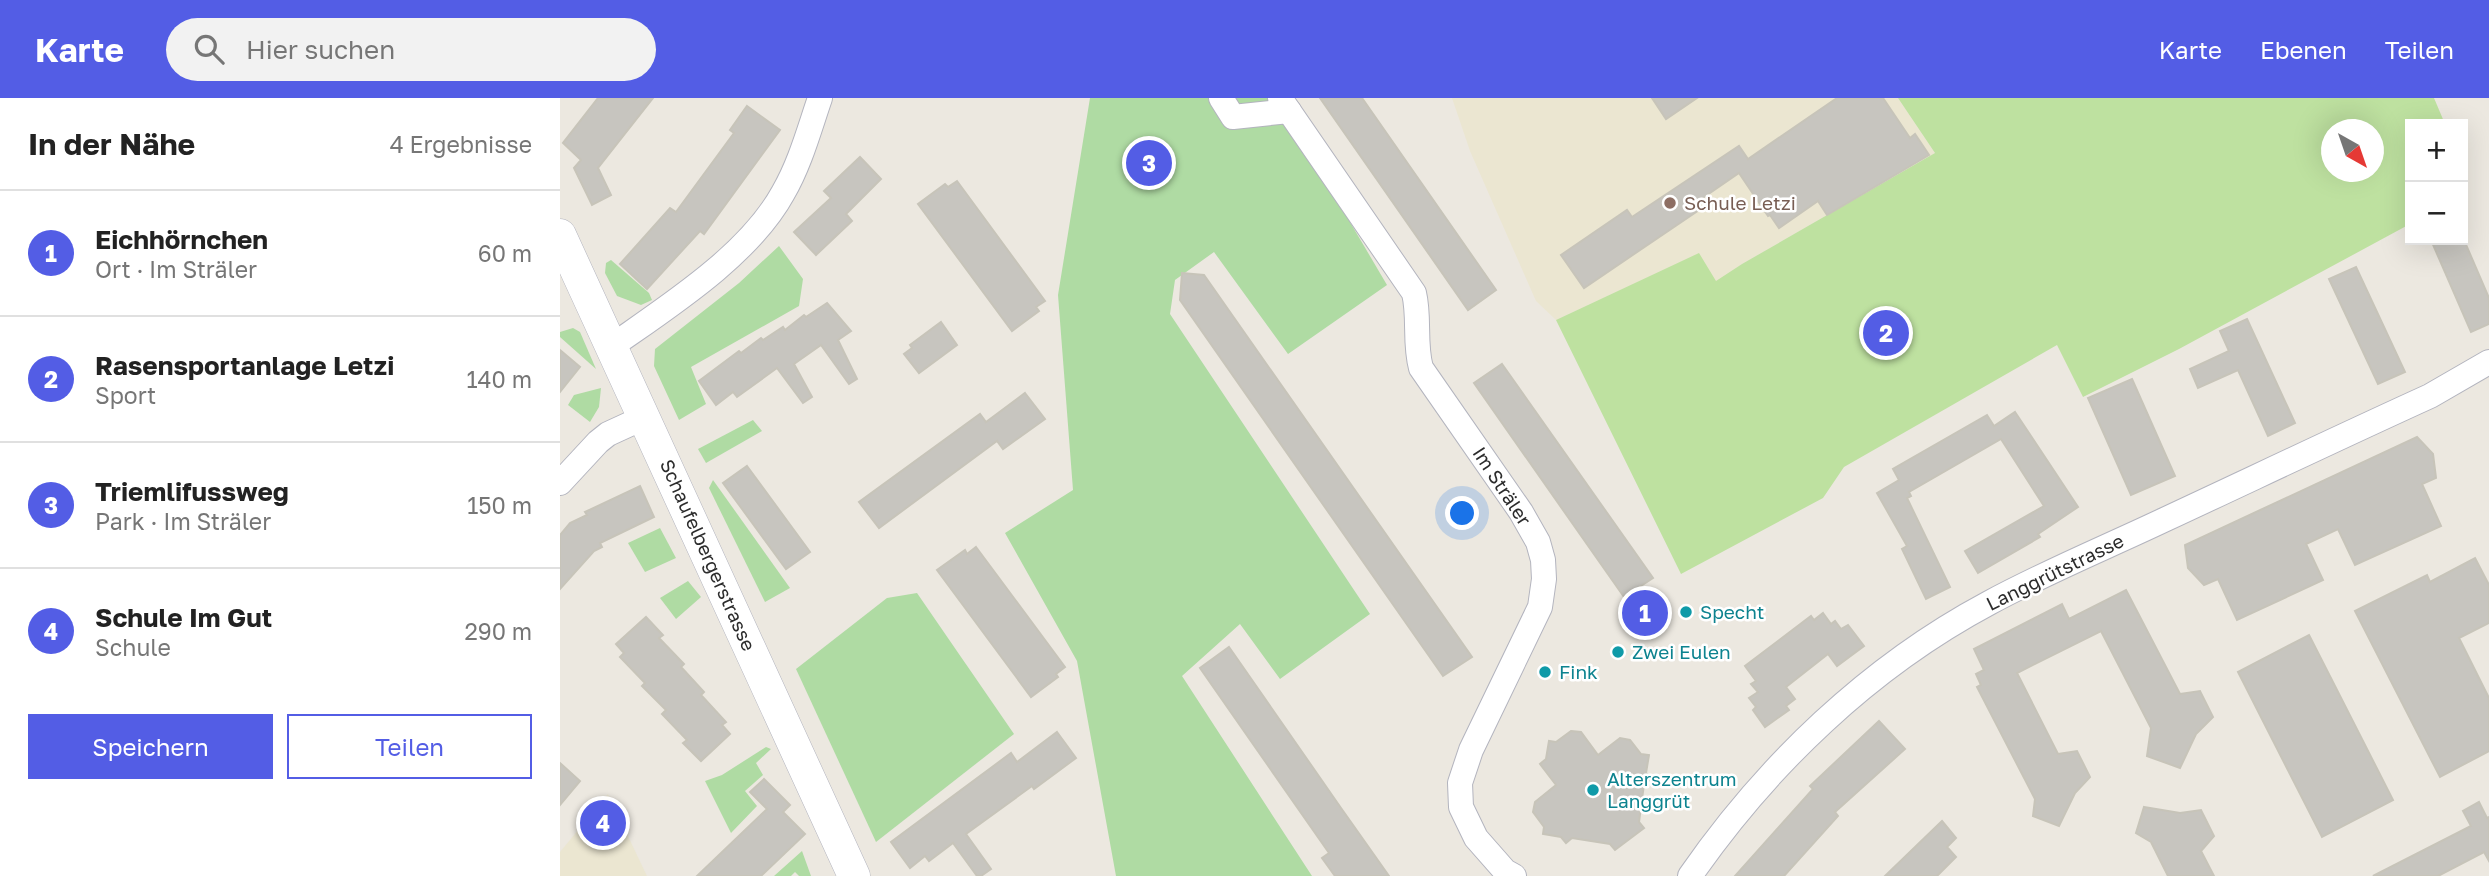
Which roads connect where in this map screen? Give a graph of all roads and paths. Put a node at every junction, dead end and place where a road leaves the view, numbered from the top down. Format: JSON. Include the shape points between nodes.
{"nodes":[{"id":1,"x":820,"y":98,"type":"edge"},
{"id":2,"x":1221,"y":98,"type":"edge"},
{"id":3,"x":1284,"y":105,"type":"edge"},
{"id":4,"x":560,"y":235,"type":"edge"},
{"id":5,"x":612,"y":346,"type":"junction"},
{"id":6,"x":2489,"y":362,"type":"edge"},
{"id":7,"x":645,"y":417,"type":"junction"},
{"id":8,"x":560,"y":483,"type":"edge"},
{"id":9,"x":854,"y":876,"type":"edge"},
{"id":10,"x":1514,"y":876,"type":"edge"},
{"id":11,"x":1690,"y":876,"type":"edge"}],
"edges":[{"from":1,"to":5,"type":"street","via":[[784,193],[760,225],[714,271]]},
{"from":2,"to":3,"type":"street","name":"Im Sträler","via":[[1233,117]]},
{"from":3,"to":10,"type":"street","name":"Im Sträler","via":[[1414,293],[1421,368],[1538,542],[1544,579],[1540,607],[1471,750],[1460,783],[1461,807],[1476,838]]},
{"from":4,"to":5,"type":"street","name":"Schaufelbergerstrasse"},
{"from":5,"to":7,"type":"street","name":"Schaufelbergerstrasse"},
{"from":6,"to":11,"type":"street","name":"Langgrütstrasse","via":[[2430,396],[2032,581],[1954,623],[1828,718],[1767,779]]},
{"from":7,"to":8,"type":"street","via":[[598,442]]},
{"from":7,"to":9,"type":"street","name":"Schaufelbergerstrasse"}]}
